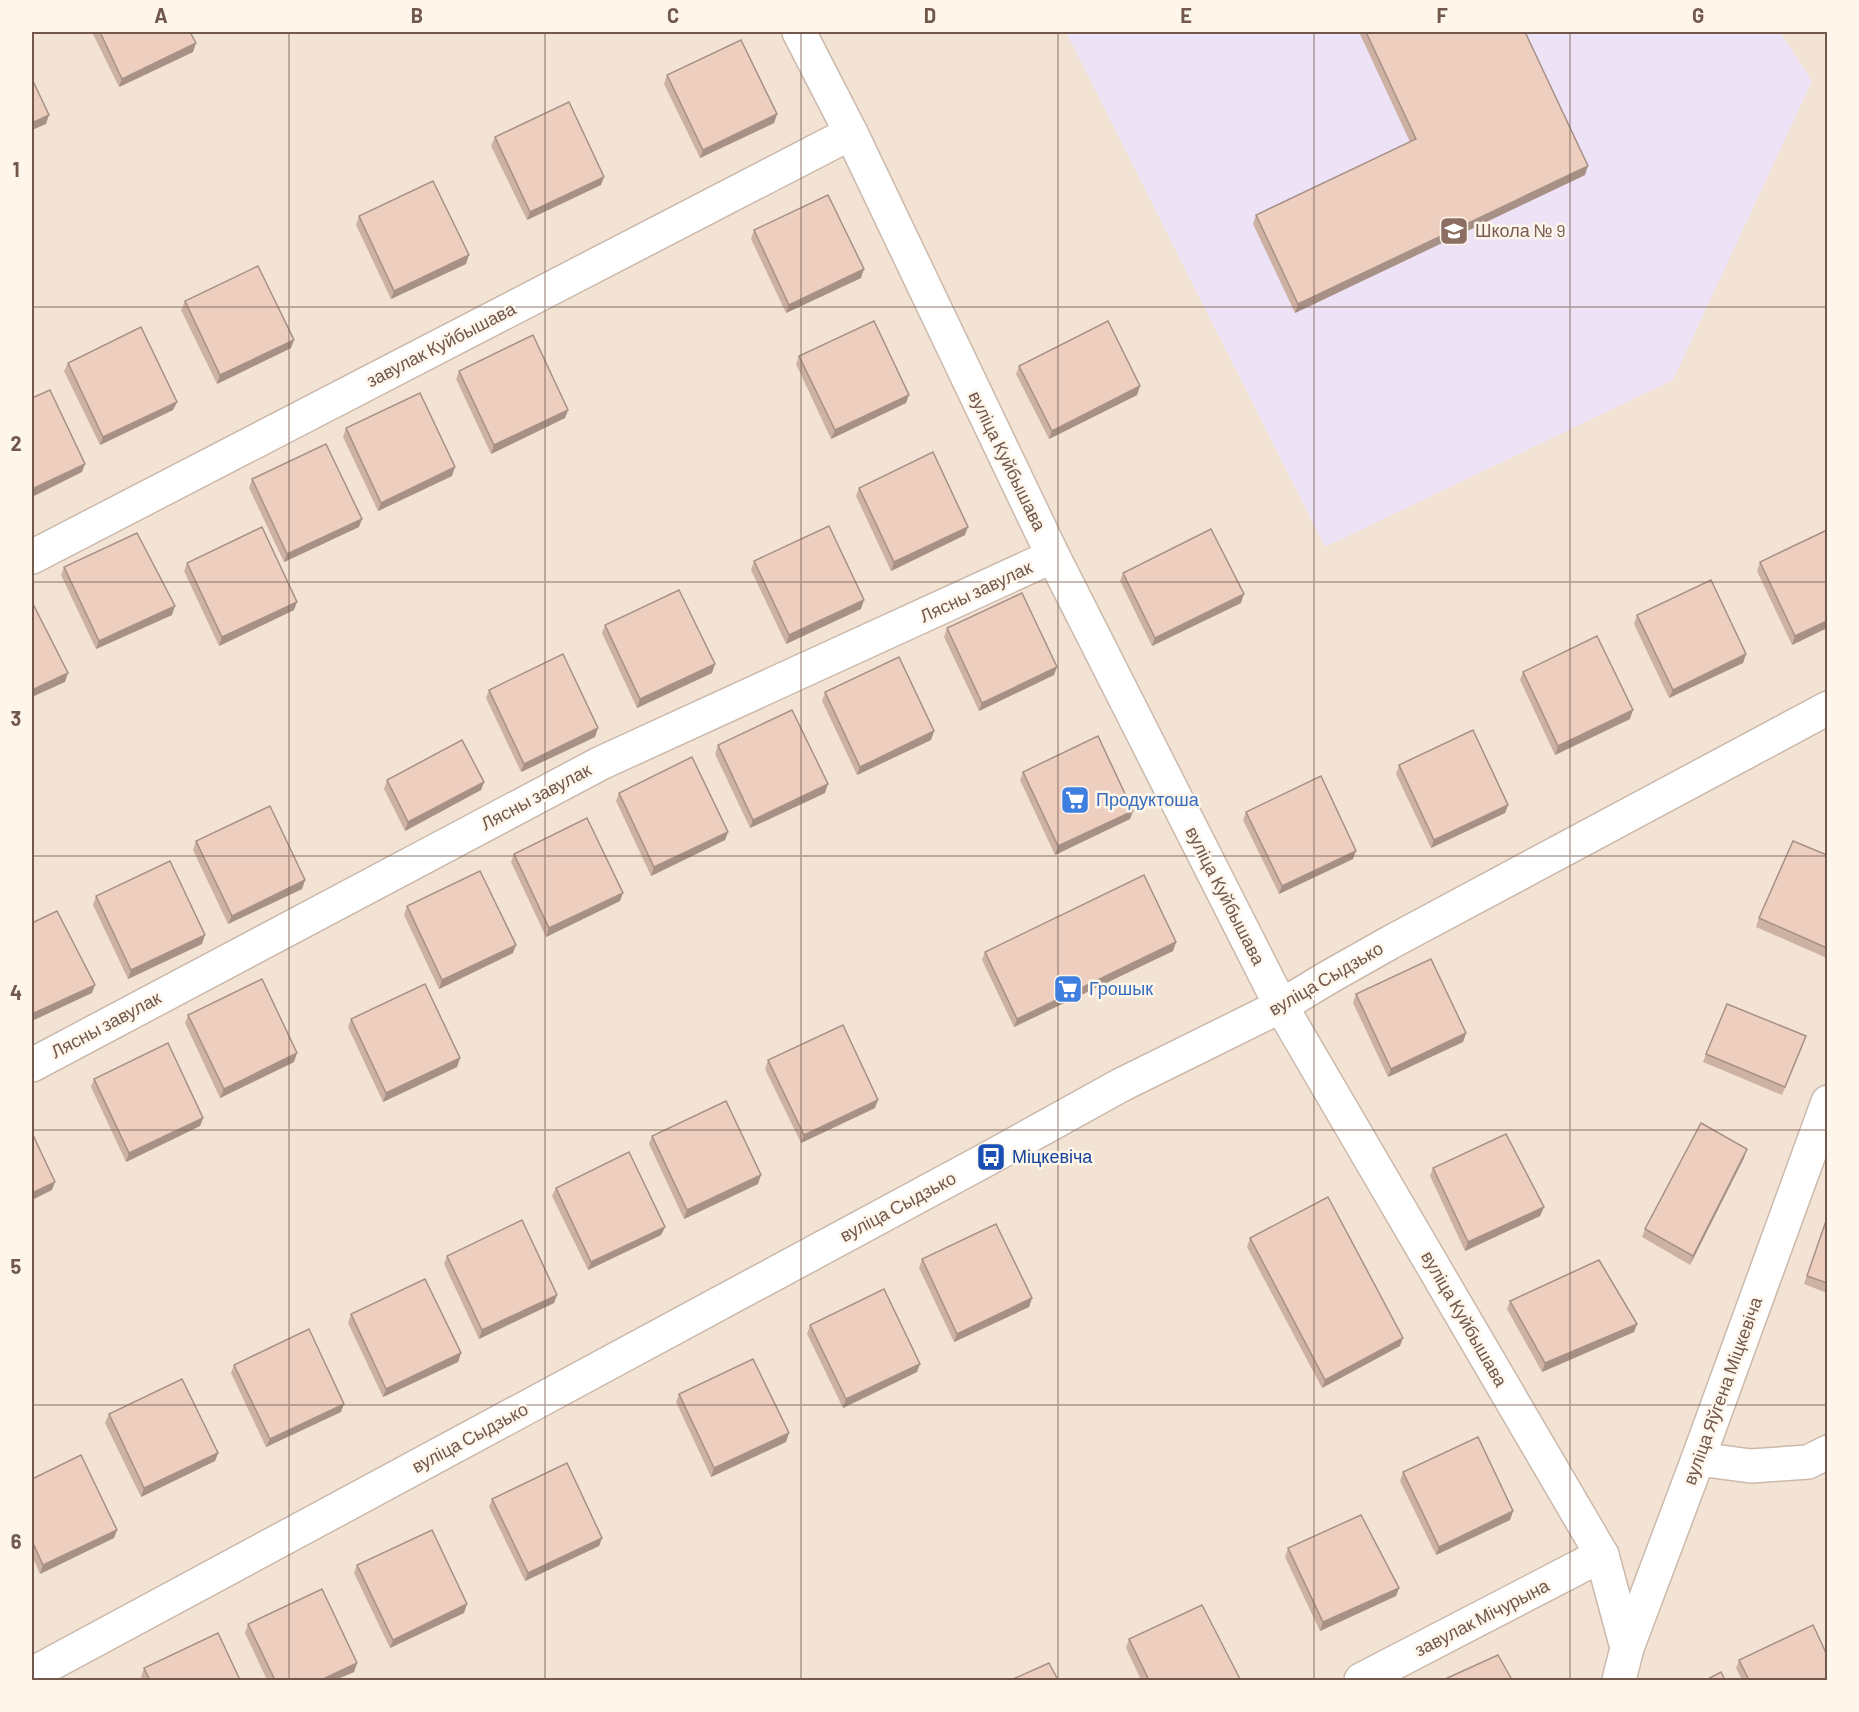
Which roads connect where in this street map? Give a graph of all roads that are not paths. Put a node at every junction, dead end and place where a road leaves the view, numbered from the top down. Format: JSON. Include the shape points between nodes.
{"nodes":[{"id":1,"x":799,"y":32,"type":"edge"},
{"id":2,"x":851,"y":133,"type":"junction"},
{"id":3,"x":1053,"y":556,"type":"junction"},
{"id":4,"x":32,"y":557,"type":"edge"},
{"id":5,"x":1827,"y":708,"type":"edge"},
{"id":6,"x":1281,"y":1006,"type":"junction"},
{"id":7,"x":32,"y":1065,"type":"edge"},
{"id":8,"x":1827,"y":1102,"type":"edge"},
{"id":9,"x":1827,"y":1452,"type":"edge"},
{"id":10,"x":1698,"y":1460,"type":"junction"},
{"id":11,"x":1602,"y":1555,"type":"junction"},
{"id":12,"x":1627,"y":1648,"type":"junction"},
{"id":13,"x":33,"y":1668,"type":"edge"},
{"id":14,"x":1361,"y":1680,"type":"edge"},
{"id":15,"x":1619,"y":1680,"type":"edge"}],
"edges":[{"from":1,"to":2,"type":"street","name":"вуліца Куйбышава"},
{"from":2,"to":3,"type":"street","name":"вуліца Куйбышава"},
{"from":2,"to":4,"type":"street","name":"завулак Куйбышава"},
{"from":3,"to":6,"type":"street","name":"вуліца Куйбышава"},
{"from":3,"to":7,"type":"street","name":"Лясны завулак","via":[[601,763]]},
{"from":5,"to":6,"type":"street","name":"вуліца Сыдзько","via":[[1391,942]]},
{"from":6,"to":11,"type":"street","name":"вуліца Куйбышава"},
{"from":6,"to":13,"type":"street","name":"вуліца Сыдзько","via":[[1121,1085]]},
{"from":8,"to":10,"type":"street","name":"вуліца Яўгена Міцкевіча"},
{"from":9,"to":10,"type":"street","via":[[1808,1462],[1751,1466]]},
{"from":10,"to":12,"type":"street","name":"вуліца Яўгена Міцкевіча"},
{"from":11,"to":12,"type":"street","name":"вуліца Куйбышава"},
{"from":11,"to":14,"type":"street","name":"завулак Мічурына"},
{"from":12,"to":15,"type":"street","name":"вуліца Яўгена Міцкевіча"}]}
